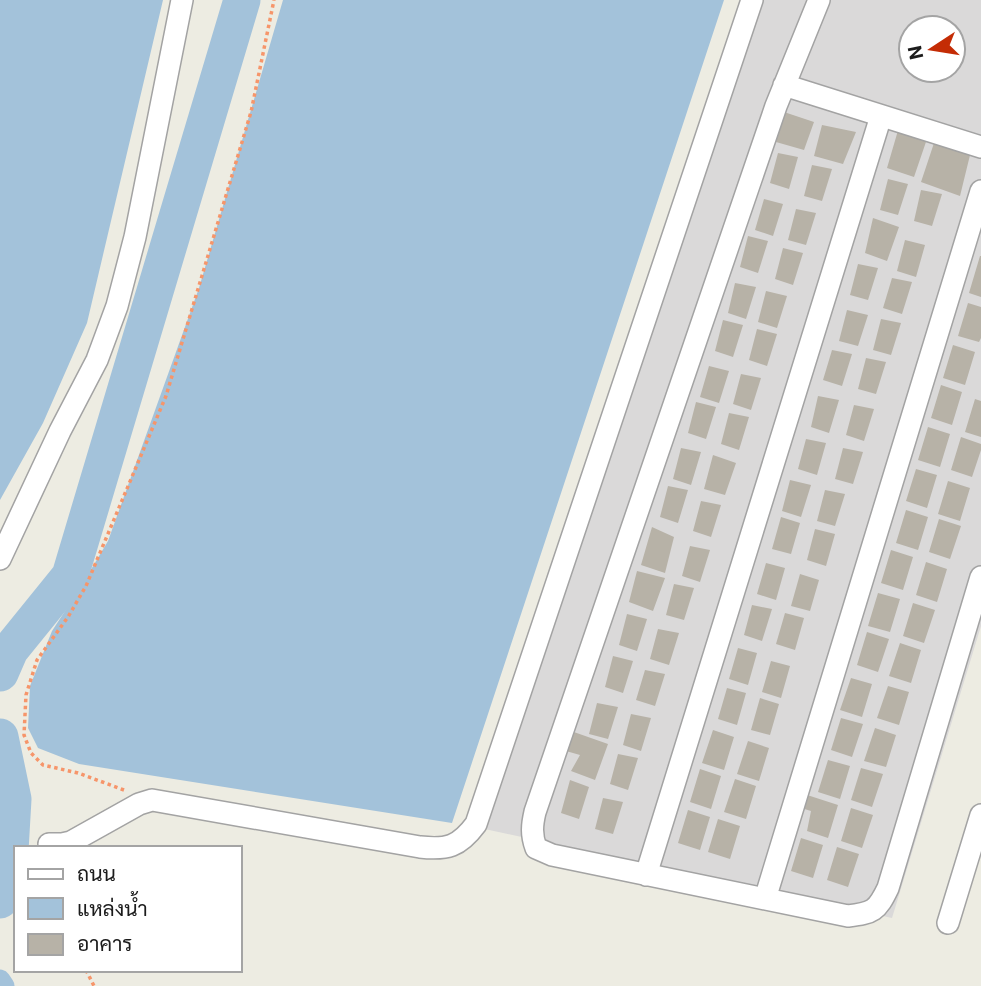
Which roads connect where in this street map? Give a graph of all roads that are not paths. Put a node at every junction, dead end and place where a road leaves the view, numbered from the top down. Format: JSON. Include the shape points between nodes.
{"nodes":[{"id":1,"x":182,"y":0,"type":"edge"},
{"id":2,"x":752,"y":0,"type":"edge"},
{"id":3,"x":820,"y":0,"type":"edge"},
{"id":4,"x":784,"y":85,"type":"junction"},
{"id":5,"x":881,"y":116,"type":"junction"},
{"id":6,"x":981,"y":147,"type":"edge"},
{"id":7,"x":981,"y":191,"type":"edge"},
{"id":8,"x":0,"y":559,"type":"edge"},
{"id":9,"x":981,"y":577,"type":"edge"},
{"id":10,"x":981,"y":815,"type":"edge"},
{"id":11,"x":49,"y":844,"type":"dead end"},
{"id":12,"x":646,"y":875,"type":"junction"},
{"id":13,"x":765,"y":899,"type":"junction"},
{"id":14,"x":947,"y":923,"type":"dead end"}],
"edges":[{"from":1,"to":8,"type":"street","via":[[117,306],[97,360]]},
{"from":2,"to":11,"type":"street","via":[[476,824],[467,836],[438,849],[420,847],[152,800],[71,842]]},
{"from":3,"to":4,"type":"street"},
{"from":4,"to":5,"type":"street"},
{"from":4,"to":12,"type":"street","via":[[532,826],[536,848],[552,856]]},
{"from":5,"to":6,"type":"street"},
{"from":5,"to":12,"type":"street"},
{"from":7,"to":13,"type":"street"},
{"from":9,"to":13,"type":"street","via":[[879,906],[848,916]]},
{"from":10,"to":14,"type":"street"},
{"from":12,"to":13,"type":"street"}]}
